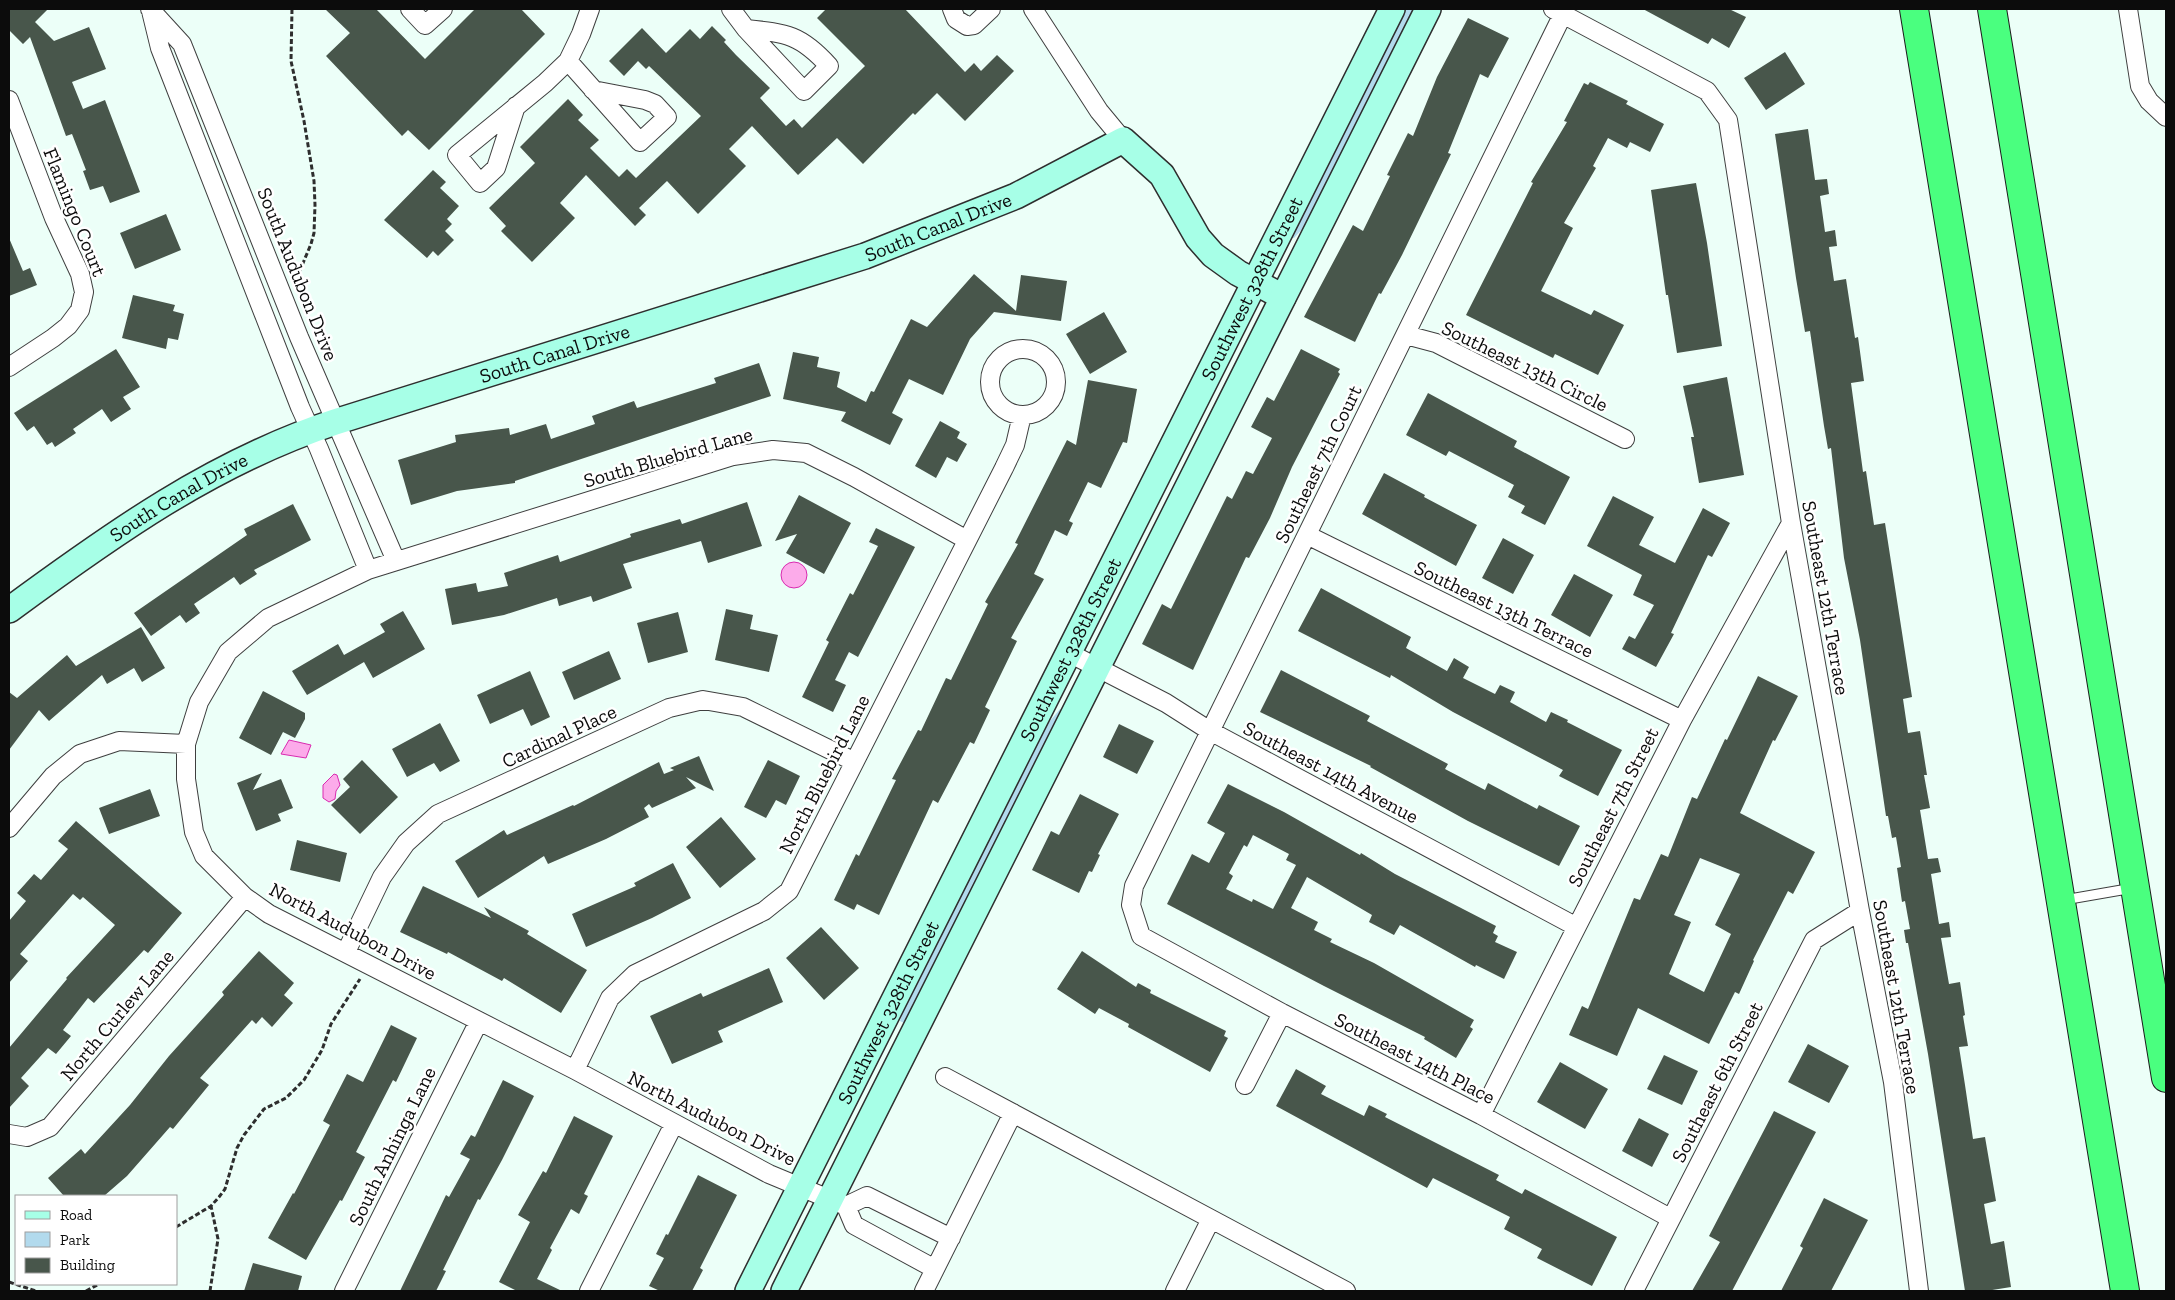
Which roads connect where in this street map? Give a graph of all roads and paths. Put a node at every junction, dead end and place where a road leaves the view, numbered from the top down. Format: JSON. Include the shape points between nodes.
{"nodes":[{"id":1,"x":152,"y":9,"type":"edge"},
{"id":2,"x":292,"y":9,"type":"edge"},
{"id":3,"x":410,"y":9,"type":"edge"},
{"id":4,"x":442,"y":9,"type":"edge"},
{"id":5,"x":590,"y":9,"type":"edge"},
{"id":6,"x":731,"y":9,"type":"edge"},
{"id":7,"x":952,"y":9,"type":"edge"},
{"id":8,"x":991,"y":9,"type":"edge"},
{"id":9,"x":1033,"y":9,"type":"edge"},
{"id":10,"x":1392,"y":9,"type":"edge"},
{"id":11,"x":1428,"y":9,"type":"edge"},
{"id":12,"x":1914,"y":9,"type":"edge"},
{"id":13,"x":1992,"y":9,"type":"edge"},
{"id":14,"x":2128,"y":9,"type":"edge"},
{"id":15,"x":1558,"y":11,"type":"edge"},
{"id":16,"x":746,"y":29,"type":"dead end"},
{"id":17,"x":568,"y":61,"type":"junction"},
{"id":18,"x":593,"y":90,"type":"dead end"},
{"id":19,"x":9,"y":100,"type":"edge"},
{"id":20,"x":516,"y":106,"type":"dead end"},
{"id":21,"x":2166,"y":117,"type":"edge"},
{"id":22,"x":1123,"y":140,"type":"junction"},
{"id":23,"x":298,"y":275,"type":"dead end"},
{"id":24,"x":1255,"y":282,"type":"junction"},
{"id":25,"x":1283,"y":297,"type":"junction"},
{"id":26,"x":1406,"y":334,"type":"junction"},
{"id":27,"x":9,"y":367,"type":"edge"},
{"id":28,"x":1022,"y":415,"type":"dead end"},
{"id":29,"x":335,"y":422,"type":"junction"},
{"id":30,"x":311,"y":430,"type":"junction"},
{"id":31,"x":1624,"y":439,"type":"dead end"},
{"id":32,"x":1791,"y":522,"type":"junction"},
{"id":33,"x":1307,"y":535,"type":"junction"},
{"id":34,"x":967,"y":540,"type":"junction"},
{"id":35,"x":396,"y":561,"type":"junction"},
{"id":36,"x":368,"y":570,"type":"junction"},
{"id":37,"x":9,"y":610,"type":"edge"},
{"id":38,"x":1069,"y":653,"type":"junction"},
{"id":39,"x":1098,"y":667,"type":"junction"},
{"id":40,"x":1682,"y":720,"type":"junction"},
{"id":41,"x":1210,"y":731,"type":"junction"},
{"id":42,"x":186,"y":744,"type":"junction"},
{"id":43,"x":853,"y":761,"type":"junction"},
{"id":44,"x":9,"y":828,"type":"edge"},
{"id":45,"x":2135,"y":887,"type":"junction"},
{"id":46,"x":245,"y":897,"type":"junction"},
{"id":47,"x":2062,"y":900,"type":"junction"},
{"id":48,"x":1860,"y":911,"type":"junction"},
{"id":49,"x":1575,"y":926,"type":"junction"},
{"id":50,"x":1141,"y":936,"type":"joint"},
{"id":51,"x":346,"y":952,"type":"junction"},
{"id":52,"x":362,"y":975,"type":"dead end"},
{"id":53,"x":1282,"y":1013,"type":"junction"},
{"id":54,"x":479,"y":1021,"type":"junction"},
{"id":55,"x":575,"y":1070,"type":"junction"},
{"id":56,"x":945,"y":1077,"type":"dead end"},
{"id":57,"x":2166,"y":1078,"type":"edge"},
{"id":58,"x":1245,"y":1086,"type":"dead end"},
{"id":59,"x":1013,"y":1113,"type":"junction"},
{"id":60,"x":1481,"y":1115,"type":"junction"},
{"id":61,"x":674,"y":1124,"type":"junction"},
{"id":62,"x":9,"y":1134,"type":"edge"},
{"id":63,"x":801,"y":1187,"type":"junction"},
{"id":64,"x":838,"y":1203,"type":"junction"},
{"id":65,"x":211,"y":1206,"type":"junction"},
{"id":66,"x":1670,"y":1218,"type":"junction"},
{"id":67,"x":1211,"y":1219,"type":"junction"},
{"id":68,"x":178,"y":1226,"type":"edge"},
{"id":69,"x":950,"y":1238,"type":"junction"},
{"id":70,"x":935,"y":1269,"type":"junction"},
{"id":71,"x":18,"y":1285,"type":"edge"},
{"id":72,"x":97,"y":1285,"type":"edge"},
{"id":73,"x":1915,"y":1290,"type":"edge"},
{"id":74,"x":36,"y":1291,"type":"edge"},
{"id":75,"x":86,"y":1291,"type":"edge"},
{"id":76,"x":210,"y":1291,"type":"edge"},
{"id":77,"x":344,"y":1291,"type":"edge"},
{"id":78,"x":589,"y":1291,"type":"edge"},
{"id":79,"x":748,"y":1291,"type":"edge"},
{"id":80,"x":784,"y":1291,"type":"edge"},
{"id":81,"x":924,"y":1291,"type":"edge"},
{"id":82,"x":1174,"y":1291,"type":"edge"},
{"id":83,"x":1346,"y":1291,"type":"edge"},
{"id":84,"x":1634,"y":1291,"type":"edge"},
{"id":85,"x":2125,"y":1291,"type":"edge"}],
"edges":[{"from":1,"to":29,"type":"street","name":"South Audubon Drive","via":[[182,44]]},
{"from":1,"to":30,"type":"street","name":"South Audubon Drive","via":[[160,48]]},
{"from":2,"to":23,"type":"path","via":[[291,61],[304,121],[315,205],[314,234]]},
{"from":3,"to":4,"type":"street","via":[[426,25]]},
{"from":5,"to":17,"type":"street"},
{"from":6,"to":16,"type":"street"},
{"from":7,"to":8,"type":"street","via":[[956,19],[967,26],[974,25]]},
{"from":9,"to":22,"type":"street","via":[[1099,111]]},
{"from":10,"to":24,"type":"street","name":"Southwest 328th Street"},
{"from":11,"to":25,"type":"street","name":"Southwest 328th Street"},
{"from":12,"to":47,"type":"highway"},
{"from":13,"to":45,"type":"highway"},
{"from":14,"to":21,"type":"street","via":[[2140,86]]},
{"from":15,"to":26,"type":"street","name":"Southeast 7th Court"},
{"from":15,"to":32,"type":"street","name":"Southeast 12th Terrace","via":[[1707,90],[1728,120]]},
{"from":17,"to":18,"type":"street"},
{"from":17,"to":20,"type":"street"},
{"from":19,"to":27,"type":"street","name":"Flamingo Court","via":[[54,218],[80,274],[84,292],[80,310],[68,326]]},
{"from":22,"to":24,"type":"street","via":[[1162,176],[1207,248]]},
{"from":22,"to":29,"type":"street","name":"South Canal Drive","via":[[1016,196],[864,256]]},
{"from":24,"to":25,"type":"street"},
{"from":24,"to":38,"type":"street","name":"Southwest 328th Street"},
{"from":25,"to":39,"type":"street","name":"Southwest 328th Street"},
{"from":26,"to":31,"type":"street","name":"Southeast 13th Circle","via":[[1436,343]]},
{"from":26,"to":33,"type":"street","name":"Southeast 7th Court"},
{"from":28,"to":34,"type":"street","name":"North Bluebird Lane","via":[[1015,445]]},
{"from":29,"to":30,"type":"street","name":"South Canal Drive"},
{"from":29,"to":35,"type":"street","name":"South Audubon Drive"},
{"from":30,"to":36,"type":"street","name":"South Audubon Drive"},
{"from":30,"to":37,"type":"street","name":"South Canal Drive","via":[[203,479],[133,520]]},
{"from":32,"to":40,"type":"street","name":"Southeast 7th Street"},
{"from":32,"to":48,"type":"street","name":"Southeast 12th Terrace"},
{"from":33,"to":40,"type":"street","name":"Southeast 13th Terrace"},
{"from":33,"to":41,"type":"street","name":"Southeast 7th Court"},
{"from":34,"to":35,"type":"street","name":"South Bluebird Lane","via":[[854,476],[806,453],[773,450],[733,456]]},
{"from":34,"to":43,"type":"street","name":"North Bluebird Lane"},
{"from":35,"to":36,"type":"street","name":"South Bluebird Lane"},
{"from":36,"to":42,"type":"street","name":"North Audubon Drive","via":[[268,618],[228,652],[199,702]]},
{"from":38,"to":39,"type":"street","name":"Southeast 14th Avenue"},
{"from":38,"to":63,"type":"street","name":"Southwest 328th Street"},
{"from":39,"to":41,"type":"street","name":"Southeast 14th Avenue"},
{"from":39,"to":64,"type":"street","name":"Southwest 328th Street"},
{"from":40,"to":49,"type":"street","name":"Southeast 7th Street"},
{"from":41,"to":49,"type":"street","name":"Southeast 14th Avenue"},
{"from":41,"to":50,"type":"street","name":"Southeast 7th Court","via":[[1134,886],[1131,905]]},
{"from":42,"to":44,"type":"street","via":[[119,741],[80,754],[53,776]]},
{"from":42,"to":46,"type":"street","name":"North Audubon Drive","via":[[186,779],[194,832],[204,856]]},
{"from":43,"to":51,"type":"street","name":"Cardinal Place","via":[[743,707],[703,700],[669,708],[438,814],[406,843],[382,877]]},
{"from":43,"to":55,"type":"street","name":"North Bluebird Lane","via":[[789,891],[764,911],[635,974],[610,998]]},
{"from":45,"to":47,"type":"lane"},
{"from":45,"to":57,"type":"highway"},
{"from":46,"to":51,"type":"street","name":"North Audubon Drive","via":[[269,914]]},
{"from":46,"to":62,"type":"street","name":"North Curlew Lane","via":[[50,1127],[27,1137]]},
{"from":47,"to":85,"type":"highway"},
{"from":48,"to":66,"type":"street","name":"Southeast 6th Street","via":[[1814,940]]},
{"from":48,"to":73,"type":"street","name":"Southeast 12th Terrace","via":[[1893,1082]]},
{"from":49,"to":60,"type":"street","name":"Southeast 7th Street"},
{"from":50,"to":53,"type":"street","name":"Southeast 14th Place"},
{"from":51,"to":54,"type":"street","name":"North Audubon Drive"},
{"from":52,"to":65,"type":"path","via":[[331,1024],[322,1050],[304,1080],[286,1098],[273,1103],[256,1118],[237,1148],[225,1189]]},
{"from":53,"to":58,"type":"street"},
{"from":53,"to":60,"type":"street","name":"Southeast 14th Place"},
{"from":54,"to":55,"type":"street","name":"North Audubon Drive"},
{"from":54,"to":77,"type":"street","name":"South Anhinga Lane"},
{"from":55,"to":61,"type":"street","name":"North Audubon Drive"},
{"from":56,"to":59,"type":"street"},
{"from":59,"to":67,"type":"street"},
{"from":59,"to":69,"type":"street"},
{"from":60,"to":66,"type":"street","name":"Southeast 14th Place"},
{"from":61,"to":63,"type":"street","name":"North Audubon Drive","via":[[769,1174]]},
{"from":61,"to":78,"type":"street"},
{"from":63,"to":64,"type":"street","name":"North Audubon Drive"},
{"from":63,"to":79,"type":"street","name":"Southwest 328th Street"},
{"from":64,"to":69,"type":"street","via":[[867,1196]]},
{"from":64,"to":70,"type":"street","via":[[854,1225]]},
{"from":64,"to":80,"type":"street","name":"Southwest 328th Street"},
{"from":65,"to":68,"type":"path"},
{"from":65,"to":76,"type":"path","via":[[218,1239]]},
{"from":66,"to":84,"type":"street","name":"Southeast 6th Street"},
{"from":67,"to":82,"type":"street"},
{"from":67,"to":83,"type":"street"},
{"from":69,"to":70,"type":"street"},
{"from":70,"to":81,"type":"street"},
{"from":71,"to":74,"type":"path"},
{"from":72,"to":75,"type":"path"}]}
